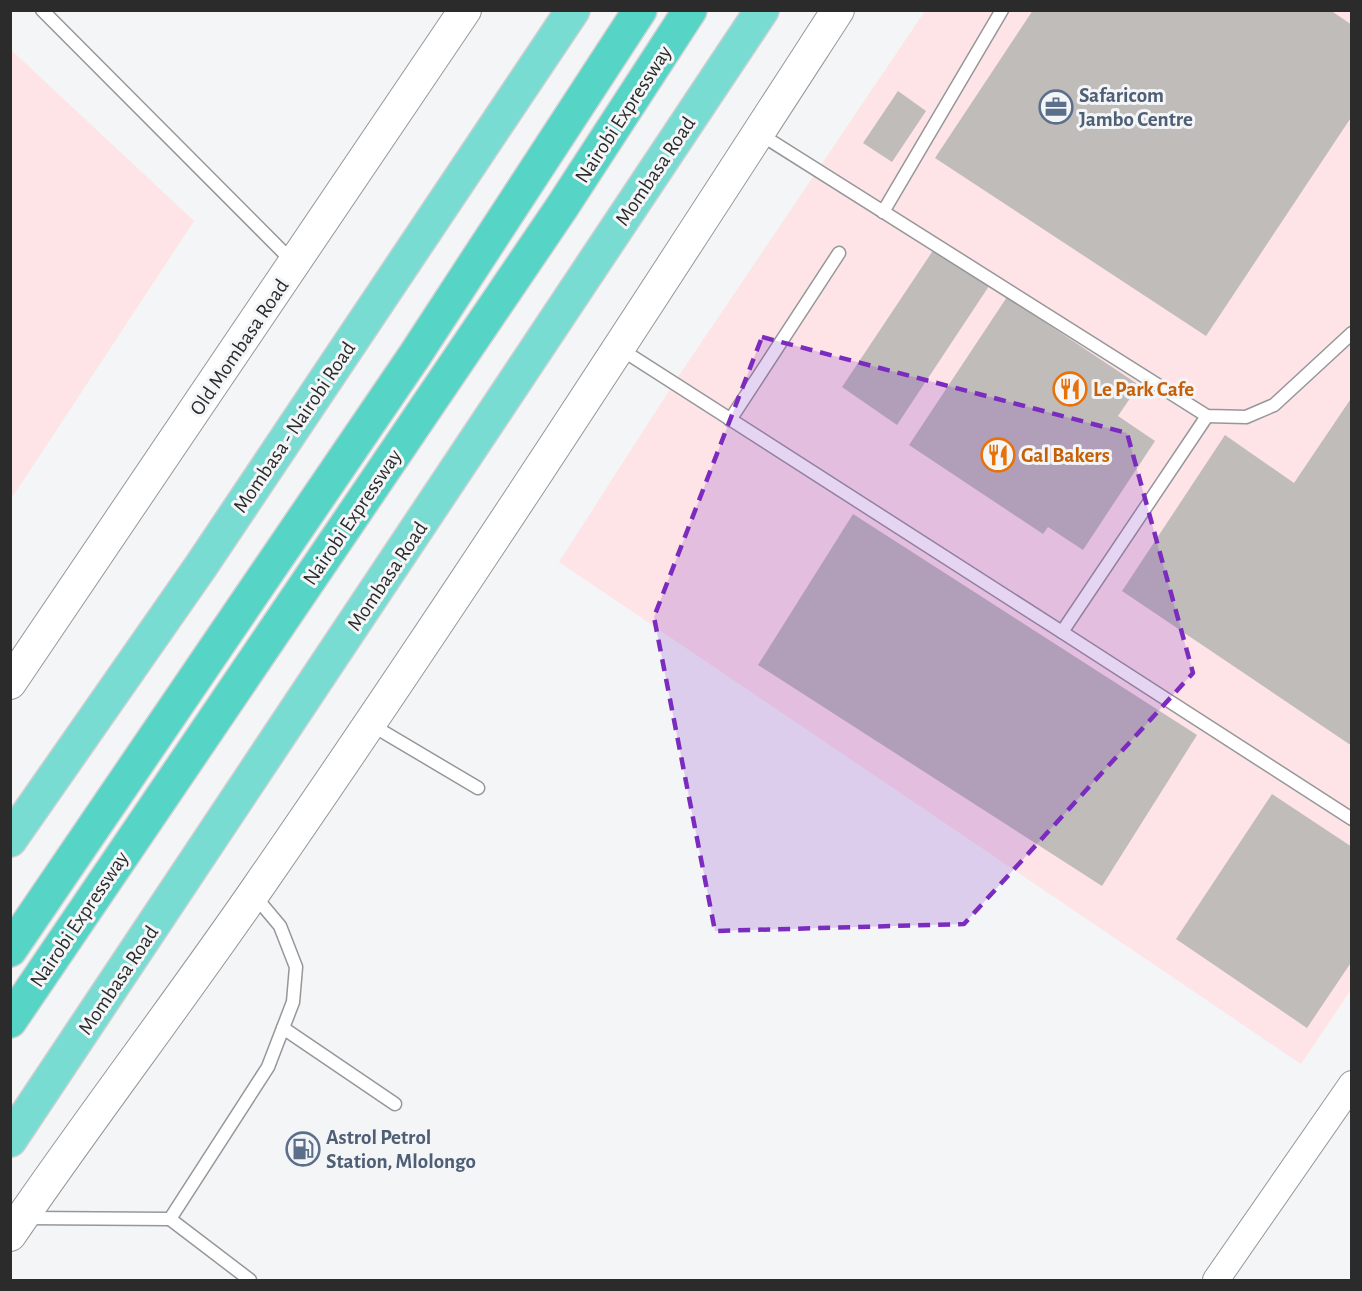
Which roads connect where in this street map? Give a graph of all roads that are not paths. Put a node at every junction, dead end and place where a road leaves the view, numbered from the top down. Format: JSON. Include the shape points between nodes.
{"nodes":[{"id":1,"x":42,"y":10,"type":"edge"},
{"id":2,"x":465,"y":10,"type":"edge"},
{"id":3,"x":573,"y":10,"type":"edge"},
{"id":4,"x":640,"y":10,"type":"edge"},
{"id":5,"x":690,"y":10,"type":"edge"},
{"id":6,"x":762,"y":10,"type":"edge"},
{"id":7,"x":838,"y":10,"type":"edge"},
{"id":8,"x":1002,"y":10,"type":"edge"},
{"id":9,"x":759,"y":133,"type":"junction"},
{"id":10,"x":883,"y":212,"type":"junction"},
{"id":11,"x":839,"y":253,"type":"dead end"},
{"id":12,"x":295,"y":264,"type":"junction"},
{"id":13,"x":1352,"y":333,"type":"edge"},
{"id":14,"x":618,"y":347,"type":"junction"},
{"id":15,"x":1207,"y":416,"type":"junction"},
{"id":16,"x":730,"y":420,"type":"junction"},
{"id":17,"x":1062,"y":632,"type":"junction"},
{"id":18,"x":14,"y":669,"type":"edge"},
{"id":19,"x":369,"y":724,"type":"junction"},
{"id":20,"x":478,"y":788,"type":"dead end"},
{"id":21,"x":1352,"y":819,"type":"edge"},
{"id":22,"x":10,"y":840,"type":"edge"},
{"id":23,"x":253,"y":894,"type":"junction"},
{"id":24,"x":10,"y":950,"type":"edge"},
{"id":25,"x":10,"y":1021,"type":"edge"},
{"id":26,"x":283,"y":1029,"type":"junction"},
{"id":27,"x":1352,"y":1084,"type":"edge"},
{"id":28,"x":394,"y":1104,"type":"dead end"},
{"id":29,"x":10,"y":1140,"type":"edge"},
{"id":30,"x":170,"y":1219,"type":"junction"},
{"id":31,"x":16,"y":1226,"type":"edge"},
{"id":32,"x":250,"y":1281,"type":"edge"},
{"id":33,"x":1216,"y":1281,"type":"edge"}],
"edges":[{"from":1,"to":12,"type":"lane"},
{"from":2,"to":12,"type":"street","name":"Old Mombasa Road"},
{"from":3,"to":22,"type":"highway","name":"Mombasa - Nairobi Road","via":[[201,566]]},
{"from":4,"to":24,"type":"highway","name":"Nairobi Expressway","via":[[415,355]]},
{"from":5,"to":25,"type":"highway","name":"Nairobi Expressway","via":[[555,217]]},
{"from":6,"to":29,"type":"highway","name":"Mombasa Road"},
{"from":7,"to":9,"type":"street"},
{"from":8,"to":10,"type":"lane"},
{"from":9,"to":10,"type":"lane"},
{"from":9,"to":14,"type":"street"},
{"from":10,"to":15,"type":"lane"},
{"from":11,"to":16,"type":"lane"},
{"from":12,"to":18,"type":"street","name":"Old Mombasa Road"},
{"from":13,"to":15,"type":"lane","via":[[1274,405],[1246,417]]},
{"from":14,"to":16,"type":"lane"},
{"from":14,"to":19,"type":"street"},
{"from":15,"to":17,"type":"lane"},
{"from":16,"to":17,"type":"lane"},
{"from":17,"to":21,"type":"lane"},
{"from":19,"to":20,"type":"lane"},
{"from":19,"to":23,"type":"street"},
{"from":23,"to":26,"type":"lane","via":[[280,926],[296,967],[293,1002]]},
{"from":23,"to":31,"type":"street"},
{"from":26,"to":28,"type":"lane"},
{"from":26,"to":30,"type":"lane","via":[[268,1067]]},
{"from":27,"to":33,"type":"street"},
{"from":30,"to":31,"type":"lane"},
{"from":30,"to":32,"type":"lane"}]}
